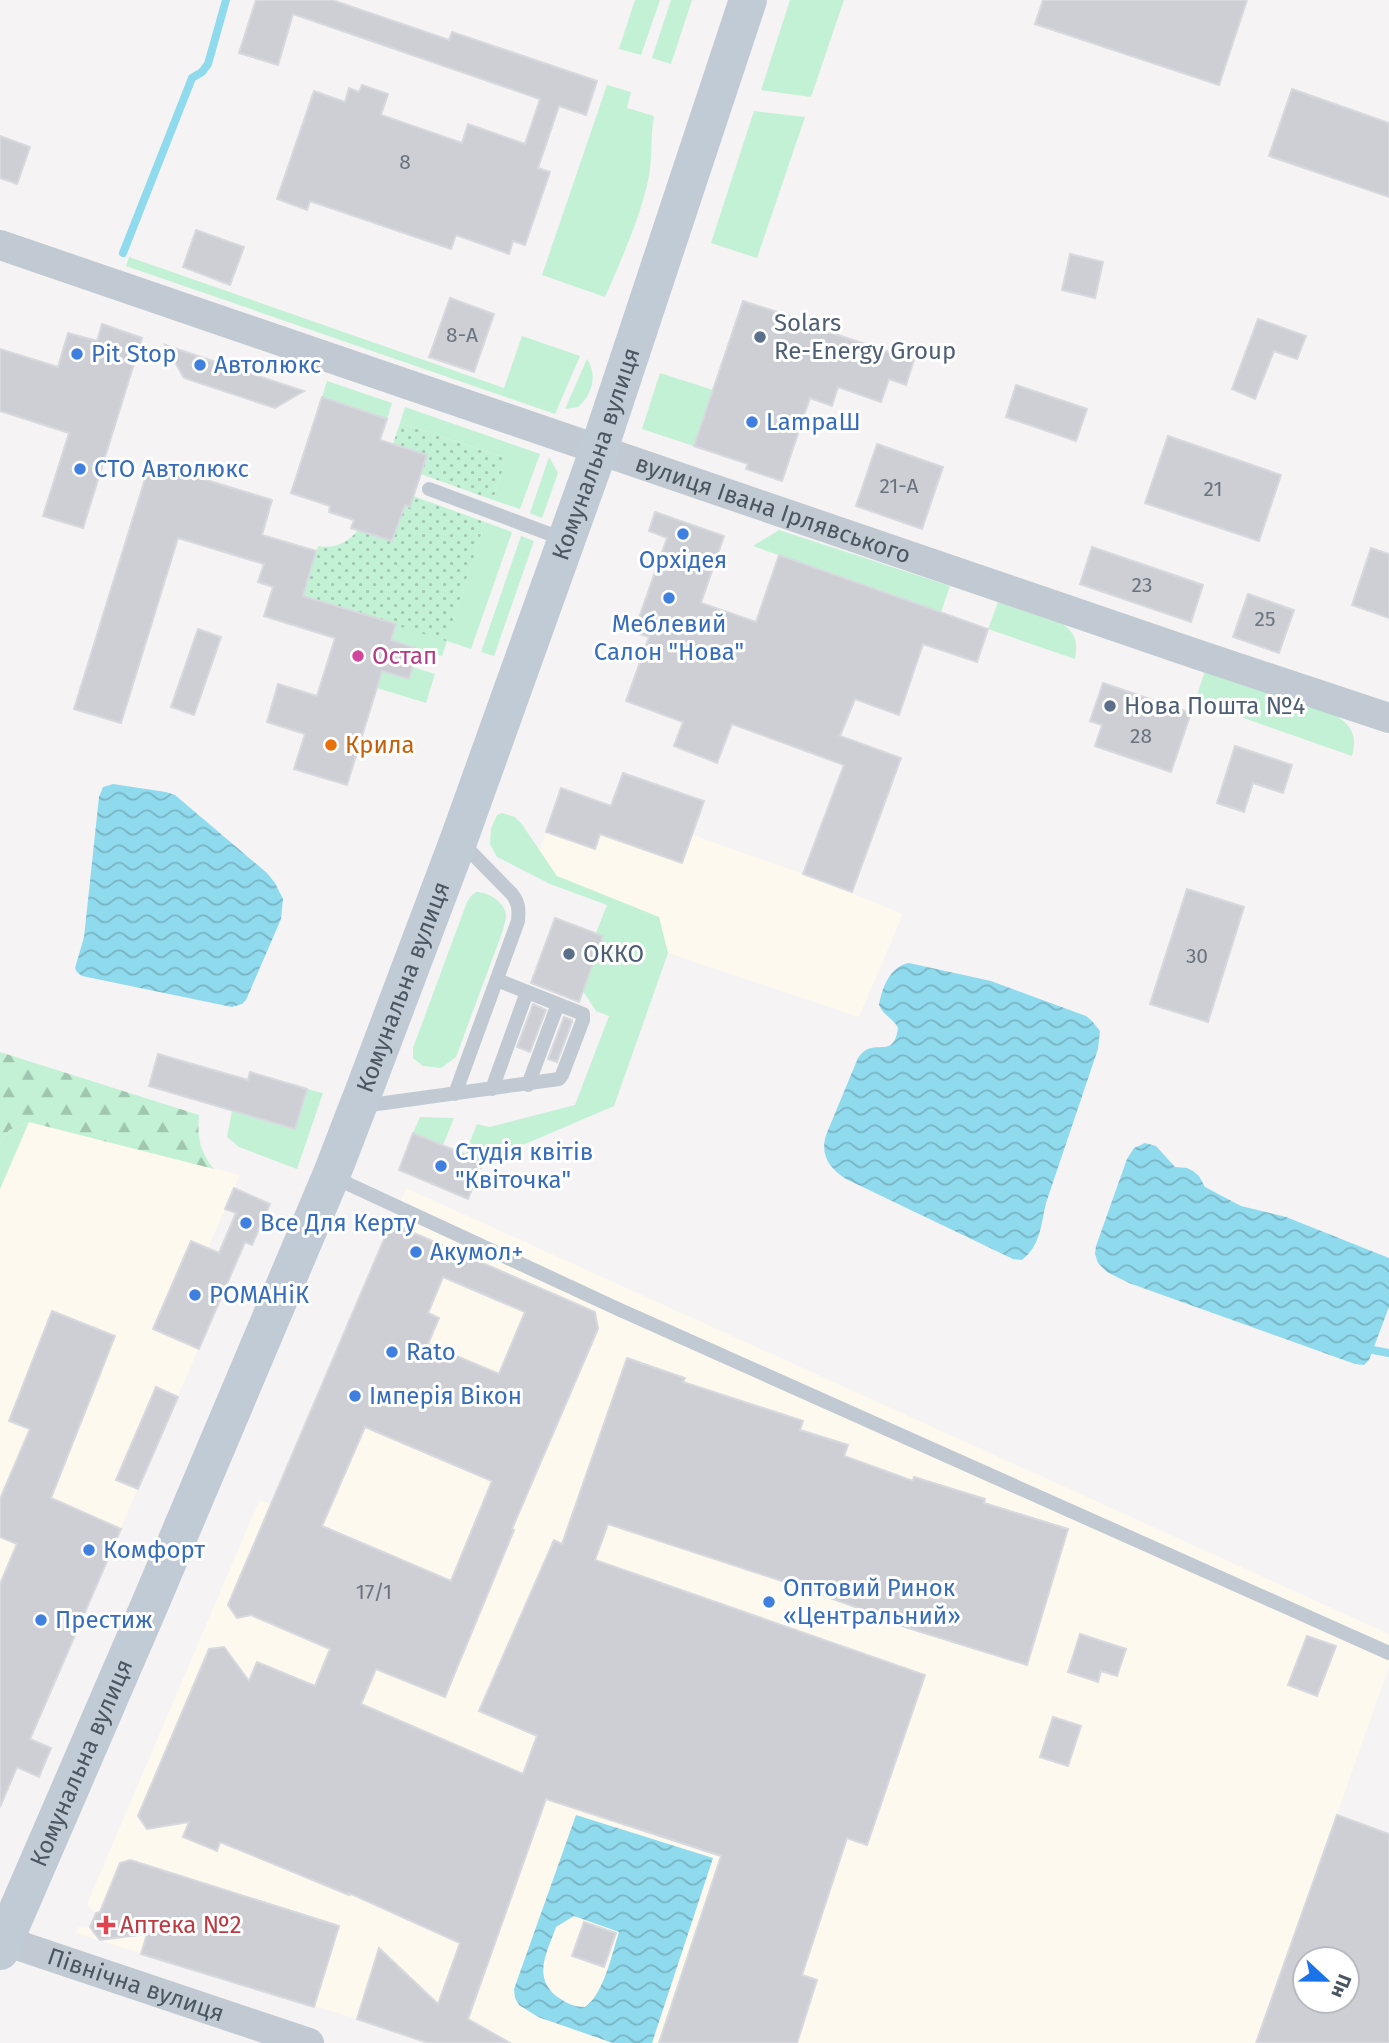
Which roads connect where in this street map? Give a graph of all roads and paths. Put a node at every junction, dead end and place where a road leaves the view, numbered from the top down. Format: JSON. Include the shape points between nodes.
{"nodes":[{"id":1,"x":748,"y":0,"type":"edge"},
{"id":2,"x":0,"y":245,"type":"edge"},
{"id":3,"x":599,"y":449,"type":"junction"},
{"id":4,"x":429,"y":489,"type":"dead end"},
{"id":5,"x":567,"y":540,"type":"junction"},
{"id":6,"x":1389,"y":718,"type":"edge"},
{"id":7,"x":459,"y":839,"type":"junction"},
{"id":8,"x":496,"y":980,"type":"junction"},
{"id":9,"x":527,"y":992,"type":"junction"},
{"id":10,"x":558,"y":1004,"type":"junction"},
{"id":11,"x":528,"y":1085,"type":"junction"},
{"id":12,"x":492,"y":1089,"type":"junction"},
{"id":13,"x":455,"y":1094,"type":"junction"},
{"id":14,"x":358,"y":1106,"type":"junction"},
{"id":15,"x":331,"y":1176,"type":"junction"},
{"id":16,"x":1389,"y":1653,"type":"edge"},
{"id":17,"x":2,"y":1946,"type":"edge"},
{"id":18,"x":309,"y":2043,"type":"edge"}],
"edges":[{"from":1,"to":3,"type":"main road","name":"Комунальна вулиця"},
{"from":2,"to":3,"type":"street","name":"вулиця Івана Ірлявського"},
{"from":3,"to":5,"type":"main road","name":"Комунальна вулиця"},
{"from":3,"to":6,"type":"street","name":"вулиця Івана Ірлявського"},
{"from":4,"to":5,"type":"lane"},
{"from":5,"to":7,"type":"main road","name":"Комунальна вулиця"},
{"from":7,"to":8,"type":"lane","via":[[518,906]]},
{"from":7,"to":14,"type":"main road","name":"Комунальна вулиця"},
{"from":8,"to":9,"type":"lane"},
{"from":8,"to":13,"type":"lane"},
{"from":9,"to":10,"type":"lane"},
{"from":9,"to":12,"type":"lane"},
{"from":10,"to":11,"type":"lane"},
{"from":10,"to":11,"type":"lane","via":[[581,1012],[583,1020],[561,1077]]},
{"from":11,"to":12,"type":"lane"},
{"from":12,"to":13,"type":"lane"},
{"from":13,"to":14,"type":"lane"},
{"from":14,"to":15,"type":"main road","name":"Комунальна вулиця"},
{"from":15,"to":16,"type":"lane"},
{"from":15,"to":17,"type":"main road","name":"Комунальна вулиця"},
{"from":17,"to":18,"type":"street","name":"Північна вулиця"}]}
